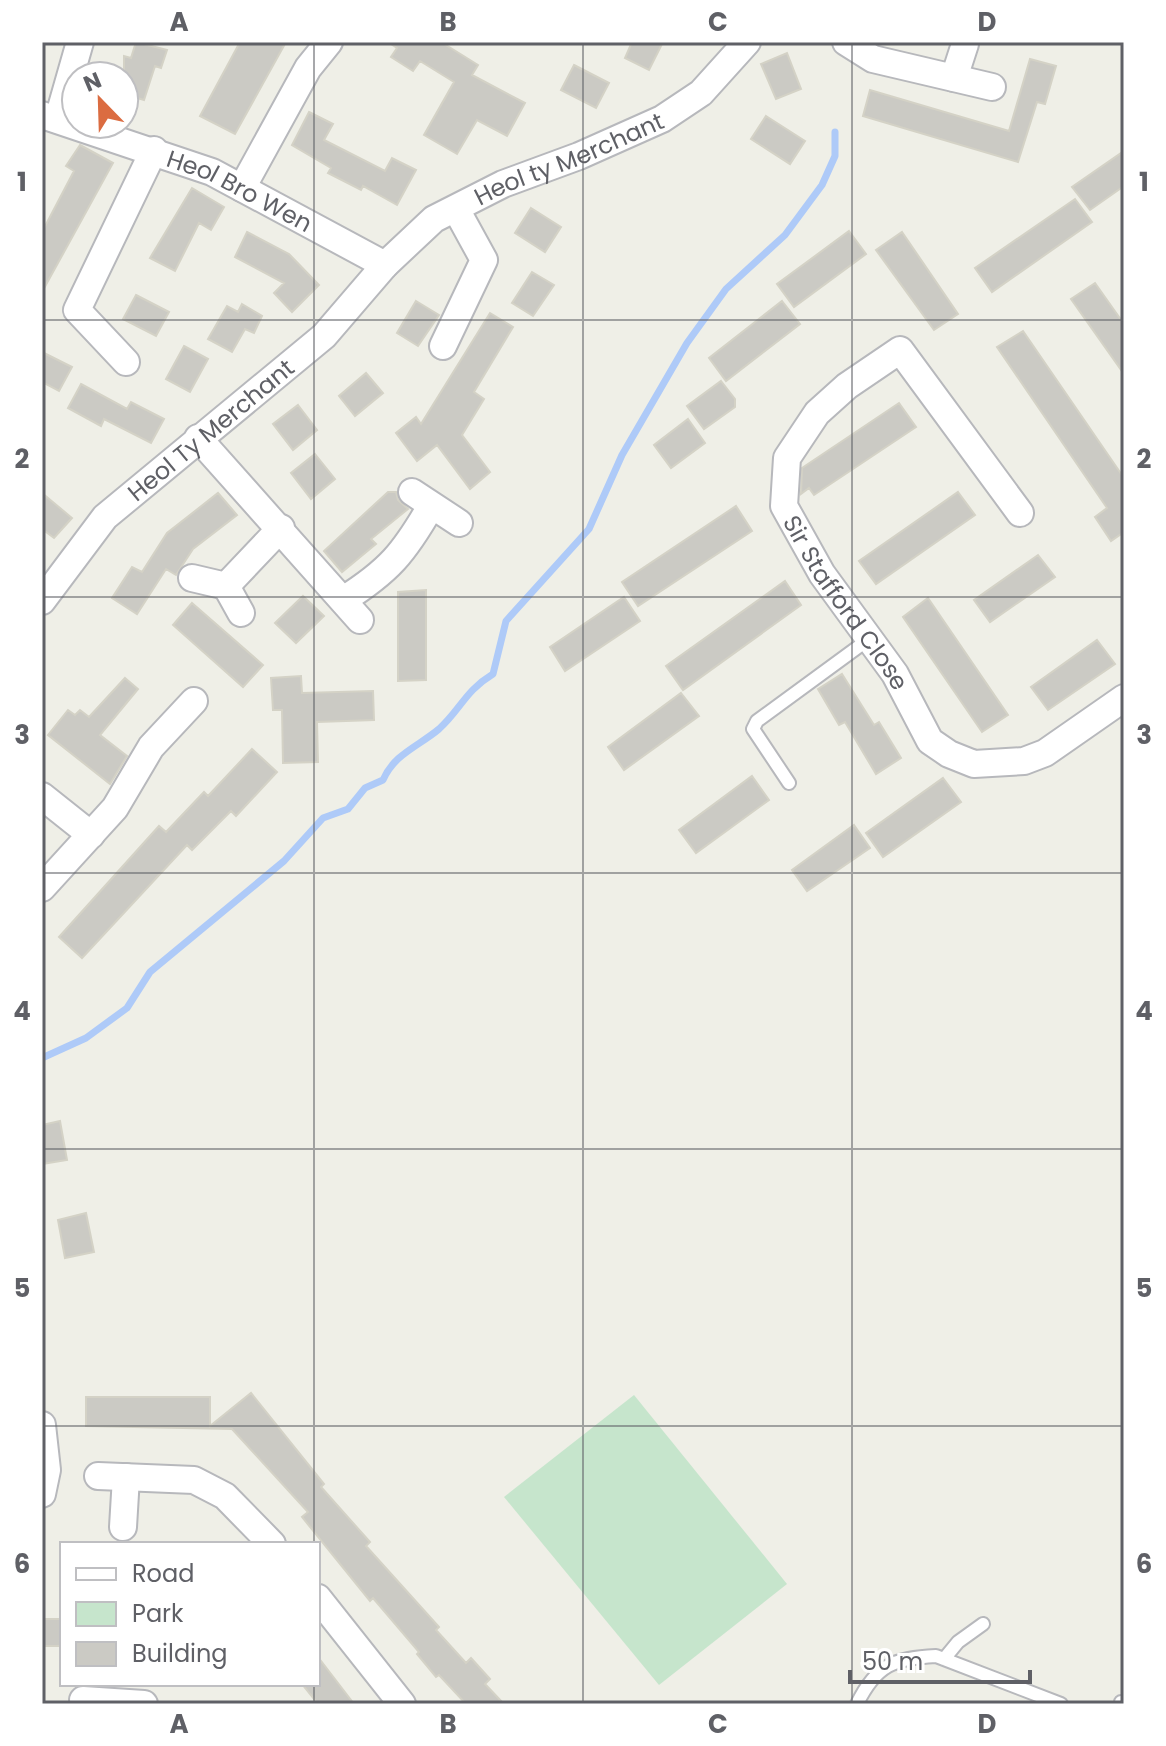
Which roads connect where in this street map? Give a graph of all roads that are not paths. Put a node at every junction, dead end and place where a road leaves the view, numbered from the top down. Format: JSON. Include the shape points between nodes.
{"nodes":[{"id":1,"x":80,"y":42,"type":"edge"},
{"id":2,"x":329,"y":42,"type":"edge"},
{"id":3,"x":747,"y":42,"type":"edge"},
{"id":4,"x":846,"y":42,"type":"edge"},
{"id":5,"x":965,"y":44,"type":"edge"},
{"id":6,"x":954,"y":78,"type":"junction"},
{"id":7,"x":992,"y":87,"type":"dead end"},
{"id":8,"x":50,"y":117,"type":"edge"},
{"id":9,"x":154,"y":150,"type":"junction"},
{"id":10,"x":242,"y":188,"type":"junction"},
{"id":11,"x":456,"y":209,"type":"junction"},
{"id":12,"x":385,"y":265,"type":"junction"},
{"id":13,"x":443,"y":346,"type":"dead end"},
{"id":14,"x":126,"y":362,"type":"dead end"},
{"id":15,"x":198,"y":438,"type":"junction"},
{"id":16,"x":1020,"y":513,"type":"dead end"},
{"id":17,"x":459,"y":523,"type":"dead end"},
{"id":18,"x":281,"y":528,"type":"junction"},
{"id":19,"x":192,"y":578,"type":"dead end"},
{"id":20,"x":226,"y":586,"type":"junction"},
{"id":21,"x":44,"y":593,"type":"edge"},
{"id":22,"x":241,"y":613,"type":"dead end"},
{"id":23,"x":869,"y":639,"type":"junction"},
{"id":24,"x":1124,"y":698,"type":"edge"},
{"id":25,"x":194,"y":701,"type":"dead end"},
{"id":26,"x":789,"y":783,"type":"dead end"},
{"id":27,"x":42,"y":796,"type":"edge"},
{"id":28,"x":91,"y":835,"type":"junction"},
{"id":29,"x":42,"y":888,"type":"edge"},
{"id":30,"x":42,"y":1425,"type":"edge"},
{"id":31,"x":98,"y":1476,"type":"dead end"},
{"id":32,"x":126,"y":1477,"type":"junction"},
{"id":33,"x":42,"y":1494,"type":"edge"},
{"id":34,"x":123,"y":1527,"type":"dead end"},
{"id":35,"x":270,"y":1542,"type":"edge"},
{"id":36,"x":320,"y":1601,"type":"edge"},
{"id":37,"x":983,"y":1624,"type":"dead end"},
{"id":38,"x":944,"y":1659,"type":"junction"},
{"id":39,"x":83,"y":1700,"type":"dead end"},
{"id":40,"x":396,"y":1702,"type":"edge"},
{"id":41,"x":144,"y":1704,"type":"edge"},
{"id":42,"x":857,"y":1704,"type":"edge"},
{"id":43,"x":1061,"y":1704,"type":"edge"}],
"edges":[{"from":1,"to":8,"type":"street"},
{"from":2,"to":10,"type":"street","via":[[308,68]]},
{"from":3,"to":11,"type":"street","name":"Heol ty Merchant","via":[[701,93],[662,119],[503,184]]},
{"from":4,"to":6,"type":"street","via":[[873,59]]},
{"from":5,"to":6,"type":"street"},
{"from":6,"to":7,"type":"street"},
{"from":8,"to":9,"type":"street","name":"Heol Bro Wen"},
{"from":9,"to":10,"type":"street","name":"Heol Bro Wen"},
{"from":9,"to":14,"type":"street","via":[[77,310]]},
{"from":10,"to":12,"type":"street","name":"Heol Bro Wen"},
{"from":11,"to":12,"type":"street","name":"Heol ty Merchant","via":[[434,219]]},
{"from":11,"to":13,"type":"street","via":[[484,260]]},
{"from":12,"to":15,"type":"street","name":"Heol Ty Merchant","via":[[324,336]]},
{"from":15,"to":18,"type":"street"},
{"from":15,"to":21,"type":"street","name":"Heol Ty Merchant","via":[[105,517]]},
{"from":16,"to":23,"type":"street","name":"Sir Stafford Close","via":[[900,350],[847,386],[817,413],[787,458],[784,506],[822,574]]},
{"from":17,"to":18,"type":"street","via":[[422,499],[410,543],[351,610]]},
{"from":18,"to":20,"type":"street"},
{"from":19,"to":20,"type":"street"},
{"from":20,"to":22,"type":"street"},
{"from":23,"to":24,"type":"street","name":"Sir Stafford Close","via":[[895,674],[930,741],[974,764],[1024,761],[1045,753]]},
{"from":23,"to":26,"type":"lane","via":[[757,721],[753,729]]},
{"from":25,"to":28,"type":"street","via":[[151,747],[115,808]]},
{"from":27,"to":28,"type":"street"},
{"from":28,"to":29,"type":"street"},
{"from":30,"to":33,"type":"street","via":[[47,1470]]},
{"from":31,"to":32,"type":"street"},
{"from":32,"to":34,"type":"street"},
{"from":32,"to":35,"type":"street","via":[[194,1480],[225,1496]]},
{"from":36,"to":40,"type":"street"},
{"from":37,"to":38,"type":"lane"},
{"from":38,"to":42,"type":"lane","via":[[914,1657],[888,1666],[869,1679]]},
{"from":38,"to":43,"type":"lane"},
{"from":39,"to":41,"type":"street"}]}
